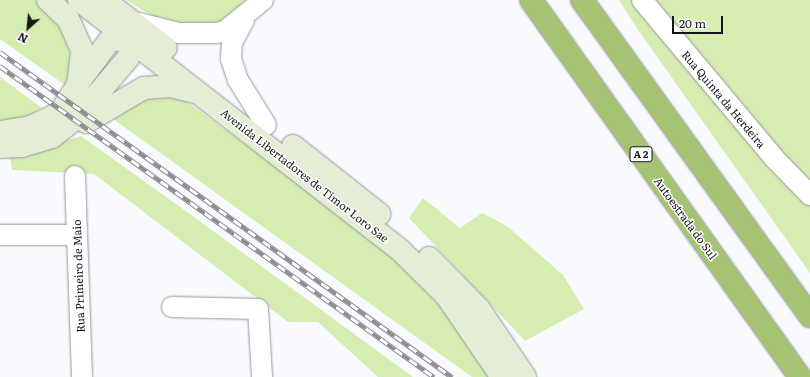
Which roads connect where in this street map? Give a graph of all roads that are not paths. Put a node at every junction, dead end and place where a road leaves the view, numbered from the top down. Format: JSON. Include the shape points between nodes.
{"nodes":[{"id":1,"x":48,"y":0,"type":"edge"},
{"id":2,"x":79,"y":0,"type":"edge"},
{"id":3,"x":530,"y":0,"type":"edge"},
{"id":4,"x":582,"y":0,"type":"edge"},
{"id":5,"x":642,"y":0,"type":"edge"},
{"id":6,"x":108,"y":3,"type":"edge"},
{"id":7,"x":256,"y":7,"type":"edge"},
{"id":8,"x":132,"y":30,"type":"junction"},
{"id":9,"x":78,"y":85,"type":"junction"},
{"id":10,"x":208,"y":98,"type":"junction"},
{"id":11,"x":266,"y":125,"type":"junction"},
{"id":12,"x":0,"y":132,"type":"edge"},
{"id":13,"x":52,"y":137,"type":"junction"},
{"id":14,"x":0,"y":147,"type":"edge"},
{"id":15,"x":75,"y":176,"type":"dead end"},
{"id":16,"x":810,"y":195,"type":"edge"},
{"id":17,"x":76,"y":234,"type":"junction"},
{"id":18,"x":0,"y":235,"type":"edge"},
{"id":19,"x":172,"y":306,"type":"dead end"},
{"id":20,"x":810,"y":316,"type":"edge"},
{"id":21,"x":82,"y":377,"type":"edge"},
{"id":22,"x":262,"y":377,"type":"edge"},
{"id":23,"x":502,"y":377,"type":"edge"},
{"id":24,"x":525,"y":377,"type":"edge"},
{"id":25,"x":800,"y":377,"type":"edge"}],
"edges":[{"from":1,"to":9,"type":"main road","via":[[68,19],[82,50]]},
{"from":2,"to":8,"type":"main road","name":"Avenida Libertadores de Timor Loro Sae"},
{"from":3,"to":25,"type":"highway","name":"Autoestrada do Sul","number":"A 2"},
{"from":4,"to":20,"type":"highway"},
{"from":5,"to":16,"type":"street","name":"Rua Quinta da Herdeira","via":[[774,158]]},
{"from":6,"to":8,"type":"main road","name":"Avenida Libertadores de Timor Loro Sae"},
{"from":7,"to":8,"type":"street","via":[[225,31],[205,35]]},
{"from":7,"to":11,"type":"street","via":[[232,43],[231,60],[238,80]]},
{"from":8,"to":9,"type":"main road","via":[[110,40]]},
{"from":8,"to":10,"type":"main road","name":"Avenida Libertadores de Timor Loro Sae"},
{"from":8,"to":11,"type":"main road","name":"Avenida Libertadores de Timor Loro Sae","via":[[168,49]]},
{"from":8,"to":13,"type":"main road","via":[[131,47],[122,67],[78,117]]},
{"from":9,"to":12,"type":"main road","via":[[61,111],[52,118],[30,127]]},
{"from":10,"to":13,"type":"main road","via":[[183,88],[144,88],[72,129]]},
{"from":10,"to":23,"type":"main road","name":"Avenida Libertadores de Timor Loro Sae","via":[[423,272],[466,321]]},
{"from":11,"to":24,"type":"main road","name":"Avenida Libertadores de Timor Loro Sae","via":[[384,219],[454,281],[503,340]]},
{"from":13,"to":14,"type":"main road","via":[[22,146]]},
{"from":15,"to":17,"type":"street","name":"Rua Primeiro de Maio"},
{"from":17,"to":18,"type":"street"},
{"from":17,"to":21,"type":"street","name":"Rua Primeiro de Maio"},
{"from":19,"to":22,"type":"street","via":[[258,309]]}]}
